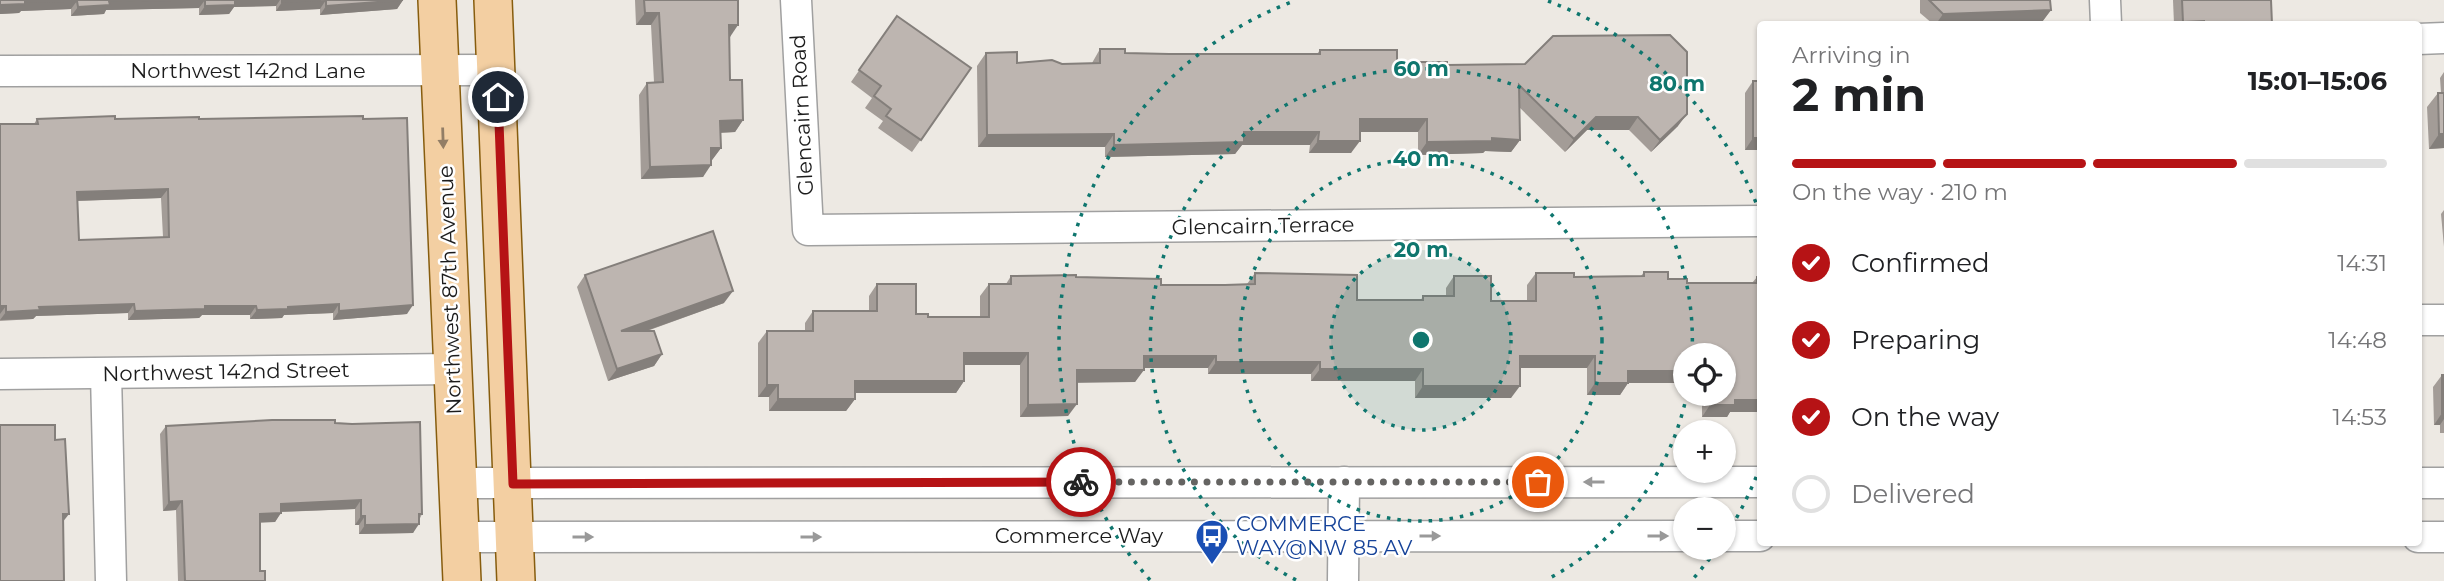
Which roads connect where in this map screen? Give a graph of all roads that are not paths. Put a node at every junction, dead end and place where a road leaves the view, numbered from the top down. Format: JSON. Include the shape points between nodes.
{"nodes":[{"id":1,"x":437,"y":0,"type":"edge"},
{"id":2,"x":494,"y":0,"type":"edge"},
{"id":3,"x":796,"y":0,"type":"edge"},
{"id":4,"x":2105,"y":0,"type":"edge"},
{"id":5,"x":2106,"y":21,"type":"edge"},
{"id":6,"x":2444,"y":38,"type":"edge"},
{"id":7,"x":2422,"y":39,"type":"edge"},
{"id":8,"x":441,"y":70,"type":"junction"},
{"id":9,"x":496,"y":70,"type":"junction"},
{"id":10,"x":0,"y":71,"type":"edge"},
{"id":11,"x":1757,"y":221,"type":"edge"},
{"id":12,"x":807,"y":230,"type":"joint"},
{"id":13,"x":2422,"y":320,"type":"edge"},
{"id":14,"x":2444,"y":320,"type":"edge"},
{"id":15,"x":453,"y":369,"type":"junction"},
{"id":16,"x":0,"y":374,"type":"edge"},
{"id":17,"x":106,"y":374,"type":"junction"},
{"id":18,"x":1344,"y":482,"type":"junction"},
{"id":19,"x":1757,"y":482,"type":"edge"},
{"id":20,"x":2422,"y":483,"type":"edge"},
{"id":21,"x":2444,"y":483,"type":"edge"},
{"id":22,"x":457,"y":484,"type":"junction"},
{"id":23,"x":513,"y":484,"type":"junction"},
{"id":24,"x":1344,"y":536,"type":"junction"},
{"id":25,"x":1673,"y":536,"type":"edge"},
{"id":26,"x":1736,"y":536,"type":"edge"},
{"id":27,"x":1757,"y":536,"type":"edge"},
{"id":28,"x":460,"y":537,"type":"junction"},
{"id":29,"x":515,"y":537,"type":"junction"},
{"id":30,"x":2422,"y":537,"type":"edge"},
{"id":31,"x":2444,"y":537,"type":"edge"},
{"id":32,"x":111,"y":581,"type":"edge"},
{"id":33,"x":461,"y":581,"type":"edge"},
{"id":34,"x":516,"y":581,"type":"edge"},
{"id":35,"x":1343,"y":581,"type":"edge"}],
"edges":[{"from":1,"to":8,"type":"main road","name":"Northwest 87th Avenue"},
{"from":2,"to":9,"type":"main road"},
{"from":3,"to":12,"type":"street","name":"Glencairn Road"},
{"from":4,"to":5,"type":"street"},
{"from":6,"to":7,"type":"street"},
{"from":8,"to":9,"type":"street","name":"Northwest 142nd Lane"},
{"from":8,"to":10,"type":"street","name":"Northwest 142nd Lane"},
{"from":8,"to":15,"type":"main road","name":"Northwest 87th Avenue","one_way":true},
{"from":9,"to":23,"type":"main road"},
{"from":11,"to":12,"type":"street","name":"Glencairn Terrace"},
{"from":13,"to":14,"type":"street"},
{"from":15,"to":17,"type":"street","name":"Northwest 142nd Street"},
{"from":15,"to":22,"type":"main road","name":"Northwest 87th Avenue"},
{"from":16,"to":17,"type":"street","name":"Northwest 142nd Street"},
{"from":17,"to":32,"type":"street"},
{"from":19,"to":18,"type":"street","one_way":true},
{"from":18,"to":23,"type":"street"},
{"from":18,"to":24,"type":"street"},
{"from":20,"to":21,"type":"street"},
{"from":22,"to":23,"type":"street"},
{"from":22,"to":28,"type":"main road","name":"Northwest 87th Avenue"},
{"from":23,"to":29,"type":"main road"},
{"from":24,"to":25,"type":"street","name":"Commerce Way","one_way":true},
{"from":29,"to":24,"type":"street","name":"Commerce Way","one_way":true},
{"from":24,"to":35,"type":"street"},
{"from":26,"to":27,"type":"street"},
{"from":28,"to":29,"type":"street","name":"Commerce Way"},
{"from":28,"to":33,"type":"main road","name":"Northwest 87th Avenue"},
{"from":29,"to":34,"type":"main road"},
{"from":30,"to":31,"type":"street"}]}
